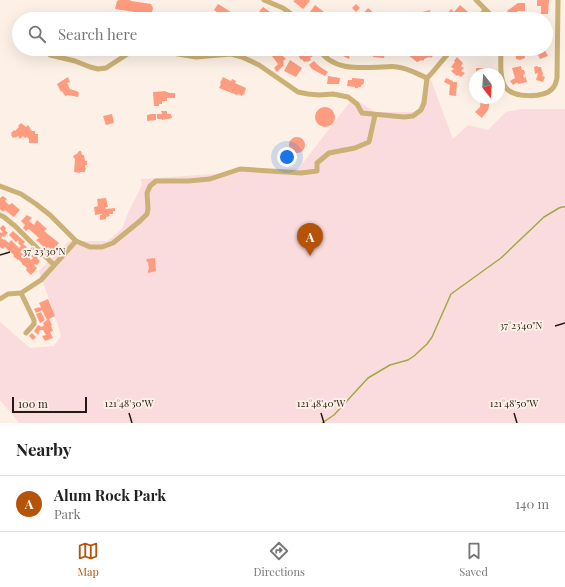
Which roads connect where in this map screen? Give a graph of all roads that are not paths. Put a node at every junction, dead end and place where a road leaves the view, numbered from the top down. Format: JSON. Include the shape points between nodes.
{"nodes":[{"id":1,"x":264,"y":0,"type":"edge"},
{"id":2,"x":476,"y":0,"type":"edge"},
{"id":3,"x":558,"y":0,"type":"edge"},
{"id":4,"x":485,"y":10,"type":"edge"},
{"id":5,"x":288,"y":12,"type":"edge"},
{"id":6,"x":54,"y":56,"type":"edge"},
{"id":7,"x":124,"y":56,"type":"edge"},
{"id":8,"x":190,"y":56,"type":"edge"},
{"id":9,"x":208,"y":56,"type":"edge"},
{"id":10,"x":238,"y":56,"type":"edge"},
{"id":11,"x":324,"y":56,"type":"edge"},
{"id":12,"x":446,"y":56,"type":"edge"},
{"id":13,"x":501,"y":56,"type":"edge"},
{"id":14,"x":426,"y":78,"type":"junction"},
{"id":15,"x":375,"y":114,"type":"junction"},
{"id":16,"x":0,"y":186,"type":"edge"},
{"id":17,"x":0,"y":215,"type":"edge"},
{"id":18,"x":76,"y":241,"type":"junction"},
{"id":19,"x":54,"y":265,"type":"junction"},
{"id":20,"x":22,"y":293,"type":"junction"},
{"id":21,"x":0,"y":299,"type":"edge"},
{"id":22,"x":26,"y":333,"type":"dead end"}],
"edges":[{"from":1,"to":5,"type":"street"},
{"from":2,"to":4,"type":"street"},
{"from":3,"to":13,"type":"street","via":[[557,78],[552,89],[542,94],[521,95],[507,90],[503,84]]},
{"from":6,"to":7,"type":"street","via":[[98,69],[106,68]]},
{"from":8,"to":9,"type":"street"},
{"from":10,"to":15,"type":"street","via":[[259,65],[298,92],[348,97],[357,104],[362,113]]},
{"from":11,"to":14,"type":"street","via":[[332,62],[356,68],[396,66]]},
{"from":12,"to":14,"type":"street"},
{"from":14,"to":15,"type":"street","via":[[424,103],[421,110],[413,116]]},
{"from":15,"to":18,"type":"street","via":[[368,142],[355,148],[329,153],[317,163],[317,171],[301,173],[240,169],[210,180],[156,181],[147,193],[147,214],[113,243],[102,247],[90,247]]},
{"from":16,"to":18,"type":"street","via":[[36,204]]},
{"from":17,"to":19,"type":"street","via":[[15,226]]},
{"from":18,"to":19,"type":"street"},
{"from":19,"to":20,"type":"street","via":[[41,280]]},
{"from":20,"to":21,"type":"street","via":[[8,294]]},
{"from":20,"to":22,"type":"street","via":[[34,320],[34,324]]}]}
